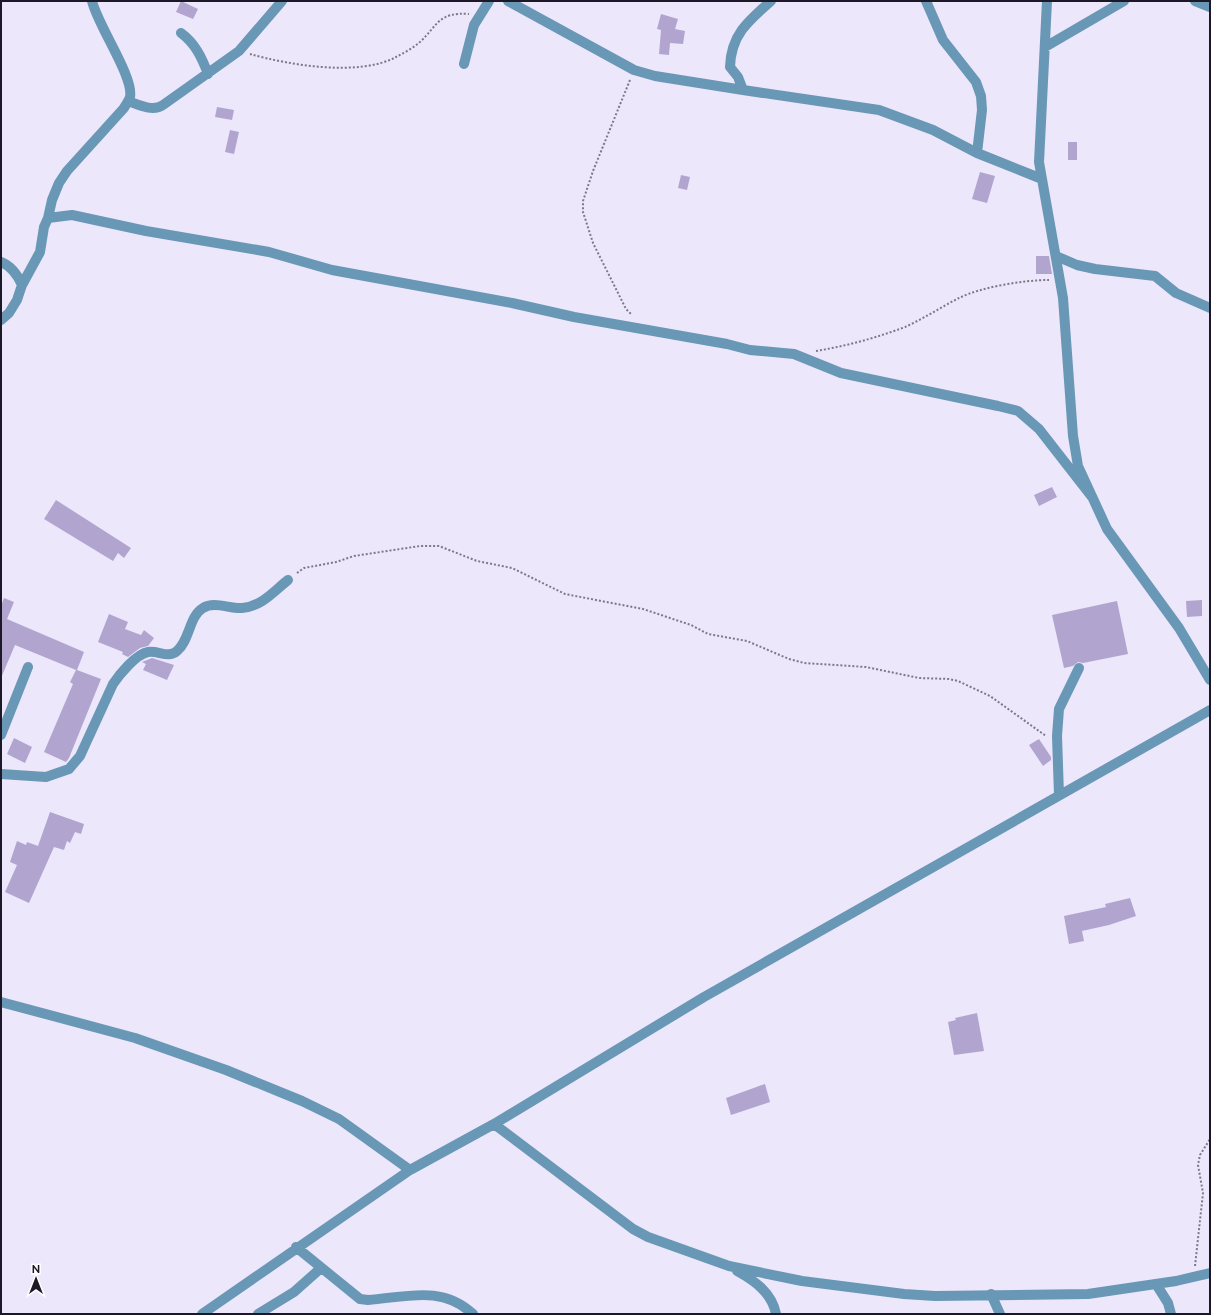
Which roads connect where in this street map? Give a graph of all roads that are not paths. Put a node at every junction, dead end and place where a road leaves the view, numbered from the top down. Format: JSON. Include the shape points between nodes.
{"nodes":[{"id":1,"x":92,"y":1,"type":"edge"},
{"id":2,"x":282,"y":1,"type":"edge"},
{"id":3,"x":489,"y":1,"type":"edge"},
{"id":4,"x":508,"y":1,"type":"edge"},
{"id":5,"x":770,"y":1,"type":"edge"},
{"id":6,"x":926,"y":1,"type":"edge"},
{"id":7,"x":1047,"y":1,"type":"edge"},
{"id":8,"x":1124,"y":1,"type":"edge"},
{"id":9,"x":1194,"y":1,"type":"edge"},
{"id":10,"x":1210,"y":7,"type":"edge"},
{"id":11,"x":181,"y":33,"type":"dead end"},
{"id":12,"x":1045,"y":48,"type":"junction"},
{"id":13,"x":464,"y":64,"type":"dead end"},
{"id":14,"x":208,"y":74,"type":"junction"},
{"id":15,"x":743,"y":90,"type":"junction"},
{"id":16,"x":128,"y":101,"type":"junction"},
{"id":17,"x":978,"y":153,"type":"junction"},
{"id":18,"x":1042,"y":179,"type":"junction"},
{"id":19,"x":48,"y":218,"type":"junction"},
{"id":20,"x":1056,"y":256,"type":"junction"},
{"id":21,"x":1,"y":262,"type":"edge"},
{"id":22,"x":22,"y":286,"type":"junction"},
{"id":23,"x":1210,"y":308,"type":"edge"},
{"id":24,"x":1,"y":320,"type":"edge"},
{"id":25,"x":1092,"y":498,"type":"junction"},
{"id":26,"x":288,"y":580,"type":"road end"},
{"id":27,"x":28,"y":666,"type":"dead end"},
{"id":28,"x":1079,"y":668,"type":"dead end"},
{"id":29,"x":1210,"y":677,"type":"edge"},
{"id":30,"x":1210,"y":710,"type":"edge"},
{"id":31,"x":1,"y":735,"type":"edge"},
{"id":32,"x":1,"y":774,"type":"edge"},
{"id":33,"x":1059,"y":795,"type":"junction"},
{"id":34,"x":1,"y":1002,"type":"edge"},
{"id":35,"x":494,"y":1124,"type":"junction"},
{"id":36,"x":410,"y":1170,"type":"junction"},
{"id":37,"x":296,"y":1248,"type":"junction"},
{"id":38,"x":729,"y":1266,"type":"junction"},
{"id":39,"x":321,"y":1268,"type":"junction"},
{"id":40,"x":1210,"y":1273,"type":"edge"},
{"id":41,"x":1156,"y":1284,"type":"junction"},
{"id":42,"x":991,"y":1294,"type":"junction"},
{"id":43,"x":202,"y":1314,"type":"edge"},
{"id":44,"x":258,"y":1314,"type":"edge"},
{"id":45,"x":473,"y":1314,"type":"edge"},
{"id":46,"x":776,"y":1314,"type":"edge"},
{"id":47,"x":1000,"y":1314,"type":"edge"},
{"id":48,"x":1171,"y":1314,"type":"edge"}],
"edges":[{"from":1,"to":16,"type":"street","via":[[106,38],[128,80]]},
{"from":2,"to":14,"type":"street","via":[[239,51]]},
{"from":3,"to":13,"type":"street","via":[[474,26]]},
{"from":4,"to":15,"type":"street","via":[[634,70],[655,76]]},
{"from":5,"to":15,"type":"street","via":[[747,22],[734,44],[730,67],[738,76]]},
{"from":6,"to":17,"type":"street","via":[[943,40],[976,82],[981,96]]},
{"from":7,"to":12,"type":"street"},
{"from":8,"to":12,"type":"street"},
{"from":9,"to":10,"type":"street"},
{"from":11,"to":14,"type":"street","via":[[195,48]]},
{"from":12,"to":18,"type":"street","via":[[1039,162]]},
{"from":14,"to":16,"type":"street","via":[[158,108]]},
{"from":15,"to":17,"type":"street","via":[[879,110],[933,130]]},
{"from":16,"to":19,"type":"street","via":[[104,132],[67,171],[54,193]]},
{"from":17,"to":18,"type":"street"},
{"from":18,"to":20,"type":"street"},
{"from":19,"to":22,"type":"street","via":[[40,252]]},
{"from":19,"to":25,"type":"street","via":[[72,215],[146,231],[269,252],[332,270],[750,350],[794,354],[842,373],[1018,411],[1039,429]]},
{"from":20,"to":23,"type":"street","via":[[1095,269],[1155,276],[1176,293]]},
{"from":20,"to":25,"type":"street","via":[[1063,298],[1073,436],[1078,466]]},
{"from":21,"to":22,"type":"street","via":[[10,268]]},
{"from":22,"to":24,"type":"street","via":[[9,313]]},
{"from":25,"to":29,"type":"street","via":[[1107,529],[1179,628]]},
{"from":26,"to":32,"type":"street","via":[[268,597],[251,606],[203,607],[196,615],[185,641],[174,654],[146,652],[134,661],[113,684],[80,756],[69,769],[46,777]]},
{"from":27,"to":31,"type":"street"},
{"from":28,"to":33,"type":"street","via":[[1059,709]]},
{"from":30,"to":33,"type":"street"},
{"from":33,"to":35,"type":"street","via":[[704,997]]},
{"from":34,"to":36,"type":"street","via":[[135,1038],[226,1070],[302,1101],[339,1119]]},
{"from":35,"to":36,"type":"street"},
{"from":35,"to":38,"type":"street","via":[[633,1229],[648,1237]]},
{"from":36,"to":37,"type":"street"},
{"from":37,"to":39,"type":"street"},
{"from":37,"to":43,"type":"street"},
{"from":38,"to":42,"type":"street","via":[[802,1281],[904,1294]]},
{"from":38,"to":46,"type":"street","via":[[752,1280],[767,1294]]},
{"from":39,"to":44,"type":"street","via":[[294,1292]]},
{"from":39,"to":45,"type":"street","via":[[360,1299],[431,1294],[448,1297],[462,1304]]},
{"from":40,"to":41,"type":"street"},
{"from":41,"to":42,"type":"street","via":[[1088,1294]]},
{"from":41,"to":48,"type":"street","via":[[1168,1303]]},
{"from":42,"to":47,"type":"street"}]}
